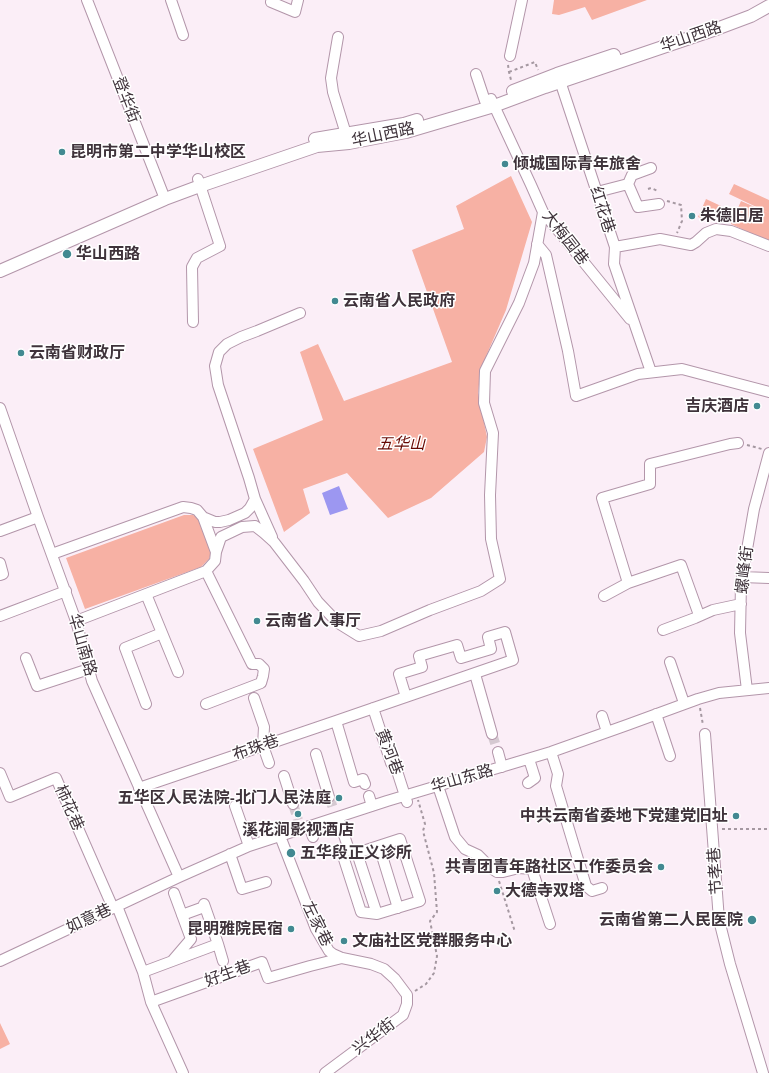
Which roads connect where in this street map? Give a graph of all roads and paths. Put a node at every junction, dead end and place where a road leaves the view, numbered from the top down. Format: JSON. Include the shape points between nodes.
{"nodes":[{"id":1,"x":87,"y":0,"type":"edge"},
{"id":2,"x":171,"y":0,"type":"edge"},
{"id":3,"x":298,"y":0,"type":"edge"},
{"id":4,"x":522,"y":0,"type":"edge"},
{"id":5,"x":764,"y":0,"type":"edge"},
{"id":6,"x":271,"y":2,"type":"dead end"},
{"id":7,"x":769,"y":6,"type":"edge"},
{"id":8,"x":183,"y":35,"type":"dead end"},
{"id":9,"x":338,"y":37,"type":"dead end"},
{"id":10,"x":510,"y":56,"type":"dead end"},
{"id":11,"x":535,"y":62,"type":"dead end"},
{"id":12,"x":509,"y":72,"type":"dead end"},
{"id":13,"x":476,"y":74,"type":"dead end"},
{"id":14,"x":559,"y":78,"type":"junction"},
{"id":15,"x":490,"y":102,"type":"junction"},
{"id":16,"x":346,"y":134,"type":"junction"},
{"id":17,"x":650,"y":168,"type":"dead end"},
{"id":18,"x":199,"y":182,"type":"junction"},
{"id":19,"x":628,"y":184,"type":"junction"},
{"id":20,"x":648,"y":189,"type":"dead end"},
{"id":21,"x":658,"y":191,"type":"dead end"},
{"id":22,"x":597,"y":192,"type":"junction"},
{"id":23,"x":163,"y":196,"type":"junction"},
{"id":24,"x":662,"y":202,"type":"joint"},
{"id":25,"x":543,"y":212,"type":"junction"},
{"id":26,"x":673,"y":242,"type":"junction"},
{"id":27,"x":537,"y":244,"type":"junction"},
{"id":28,"x":769,"y":246,"type":"edge"},
{"id":29,"x":615,"y":247,"type":"junction"},
{"id":30,"x":0,"y":264,"type":"edge"},
{"id":31,"x":0,"y":271,"type":"edge"},
{"id":32,"x":300,"y":313,"type":"dead end"},
{"id":33,"x":193,"y":322,"type":"dead end"},
{"id":34,"x":634,"y":324,"type":"junction"},
{"id":35,"x":651,"y":372,"type":"junction"},
{"id":36,"x":769,"y":392,"type":"edge"},
{"id":37,"x":0,"y":408,"type":"edge"},
{"id":38,"x":738,"y":444,"type":"joint"},
{"id":39,"x":766,"y":451,"type":"edge"},
{"id":40,"x":255,"y":499,"type":"junction"},
{"id":41,"x":38,"y":517,"type":"junction"},
{"id":42,"x":203,"y":517,"type":"junction"},
{"id":43,"x":0,"y":531,"type":"edge"},
{"id":44,"x":274,"y":542,"type":"junction"},
{"id":45,"x":216,"y":552,"type":"junction"},
{"id":46,"x":52,"y":554,"type":"junction"},
{"id":47,"x":0,"y":563,"type":"edge"},
{"id":48,"x":206,"y":571,"type":"junction"},
{"id":49,"x":0,"y":575,"type":"edge"},
{"id":50,"x":742,"y":577,"type":"junction"},
{"id":51,"x":769,"y":578,"type":"edge"},
{"id":52,"x":628,"y":583,"type":"junction"},
{"id":53,"x":66,"y":591,"type":"junction"},
{"id":54,"x":146,"y":594,"type":"junction"},
{"id":55,"x":604,"y":596,"type":"dead end"},
{"id":56,"x":741,"y":604,"type":"junction"},
{"id":57,"x":699,"y":615,"type":"junction"},
{"id":58,"x":0,"y":616,"type":"edge"},
{"id":59,"x":76,"y":621,"type":"junction"},
{"id":60,"x":663,"y":630,"type":"dead end"},
{"id":61,"x":162,"y":633,"type":"junction"},
{"id":62,"x":26,"y":658,"type":"dead end"},
{"id":63,"x":670,"y":662,"type":"dead end"},
{"id":64,"x":89,"y":668,"type":"junction"},
{"id":65,"x":178,"y":672,"type":"dead end"},
{"id":66,"x":475,"y":674,"type":"junction"},
{"id":67,"x":769,"y":688,"type":"edge"},
{"id":68,"x":747,"y":690,"type":"junction"},
{"id":69,"x":406,"y":697,"type":"junction"},
{"id":70,"x":254,"y":698,"type":"dead end"},
{"id":71,"x":698,"y":698,"type":"junction"},
{"id":72,"x":684,"y":703,"type":"junction"},
{"id":73,"x":146,"y":704,"type":"dead end"},
{"id":74,"x":206,"y":704,"type":"dead end"},
{"id":75,"x":373,"y":708,"type":"junction"},
{"id":76,"x":656,"y":714,"type":"junction"},
{"id":77,"x":602,"y":716,"type":"dead end"},
{"id":78,"x":336,"y":721,"type":"junction"},
{"id":79,"x":607,"y":732,"type":"junction"},
{"id":80,"x":492,"y":734,"type":"tunnel mouth"},
{"id":81,"x":706,"y":734,"type":"joint"},
{"id":82,"x":263,"y":746,"type":"junction"},
{"id":83,"x":498,"y":752,"type":"tunnel mouth"},
{"id":84,"x":551,"y":752,"type":"junction"},
{"id":85,"x":316,"y":754,"type":"dead end"},
{"id":86,"x":670,"y":756,"type":"dead end"},
{"id":87,"x":529,"y":759,"type":"junction"},
{"id":88,"x":269,"y":763,"type":"dead end"},
{"id":89,"x":502,"y":767,"type":"junction"},
{"id":90,"x":0,"y":773,"type":"edge"},
{"id":91,"x":284,"y":776,"type":"dead end"},
{"id":92,"x":528,"y":783,"type":"dead end"},
{"id":93,"x":365,"y":784,"type":"dead end"},
{"id":94,"x":438,"y":786,"type":"junction"},
{"id":95,"x":139,"y":788,"type":"junction"},
{"id":96,"x":329,"y":797,"type":"tunnel mouth"},
{"id":97,"x":406,"y":799,"type":"junction"},
{"id":98,"x":419,"y":803,"type":"dead end"},
{"id":99,"x":293,"y":804,"type":"tunnel mouth"},
{"id":100,"x":235,"y":806,"type":"dead end"},
{"id":101,"x":336,"y":814,"type":"junction"},
{"id":102,"x":302,"y":825,"type":"junction"},
{"id":103,"x":769,"y":828,"type":"edge"},
{"id":104,"x":712,"y":829,"type":"junction"},
{"id":105,"x":280,"y":836,"type":"junction"},
{"id":106,"x":313,"y":837,"type":"dead end"},
{"id":107,"x":249,"y":846,"type":"junction"},
{"id":108,"x":378,"y":846,"type":"junction"},
{"id":109,"x":353,"y":852,"type":"junction"},
{"id":110,"x":230,"y":854,"type":"junction"},
{"id":111,"x":497,"y":872,"type":"junction"},
{"id":112,"x":179,"y":877,"type":"junction"},
{"id":113,"x":266,"y":882,"type":"dead end"},
{"id":114,"x":602,"y":888,"type":"dead end"},
{"id":115,"x":174,"y":893,"type":"dead end"},
{"id":116,"x":115,"y":907,"type":"junction"},
{"id":117,"x":398,"y":908,"type":"junction"},
{"id":118,"x":377,"y":914,"type":"junction"},
{"id":119,"x":182,"y":915,"type":"junction"},
{"id":120,"x":550,"y":924,"type":"dead end"},
{"id":121,"x":515,"y":932,"type":"dead end"},
{"id":122,"x":218,"y":944,"type":"junction"},
{"id":123,"x":342,"y":958,"type":"junction"},
{"id":124,"x":0,"y":961,"type":"edge"},
{"id":125,"x":172,"y":961,"type":"junction"},
{"id":126,"x":224,"y":961,"type":"dead end"},
{"id":127,"x":730,"y":964,"type":"junction"},
{"id":128,"x":741,"y":964,"type":"dead end"},
{"id":129,"x":143,"y":972,"type":"junction"},
{"id":130,"x":407,"y":995,"type":"junction"},
{"id":131,"x":151,"y":1002,"type":"junction"},
{"id":132,"x":183,"y":1073,"type":"edge"},
{"id":133,"x":325,"y":1073,"type":"edge"},
{"id":134,"x":763,"y":1073,"type":"edge"}],
"edges":[{"from":1,"to":23,"type":"street","name":"登华街"},
{"from":2,"to":8,"type":"street"},
{"from":3,"to":6,"type":"street","via":[[295,12]]},
{"from":4,"to":10,"type":"street"},
{"from":5,"to":14,"type":"main road","name":"华山西路","via":[[748,10],[716,23]]},
{"from":7,"to":14,"type":"main road","name":"华山西路","via":[[738,21]]},
{"from":9,"to":16,"type":"street","via":[[331,78]]},
{"from":11,"to":12,"type":"path"},
{"from":13,"to":15,"type":"street","name":"大梅园巷"},
{"from":14,"to":15,"type":"main road","name":"华山西路"},
{"from":14,"to":22,"type":"street","name":"红花巷"},
{"from":15,"to":16,"type":"main road","name":"华山西路","via":[[404,124]]},
{"from":15,"to":18,"type":"main road","name":"华山西路","via":[[406,132],[349,143],[317,146]]},
{"from":15,"to":25,"type":"street","name":"大梅园巷"},
{"from":16,"to":18,"type":"main road","name":"华山西路","via":[[314,139]]},
{"from":17,"to":19,"type":"street","via":[[632,175]]},
{"from":18,"to":23,"type":"main road","name":"华山西路"},
{"from":18,"to":33,"type":"street","via":[[220,246],[197,258],[192,267]]},
{"from":19,"to":22,"type":"street"},
{"from":19,"to":24,"type":"street","via":[[638,207]]},
{"from":20,"to":21,"type":"path"},
{"from":22,"to":29,"type":"street","name":"红花巷"},
{"from":23,"to":30,"type":"main road","name":"华山西路"},
{"from":23,"to":31,"type":"main road","name":"华山西路"},
{"from":24,"to":26,"type":"path","via":[[681,205],[682,220]]},
{"from":25,"to":27,"type":"street"},
{"from":25,"to":34,"type":"street","name":"大梅园巷"},
{"from":26,"to":28,"type":"street","via":[[691,245],[706,233],[716,229],[731,231]]},
{"from":26,"to":29,"type":"street","via":[[660,239]]},
{"from":27,"to":35,"type":"street","via":[[546,255],[576,396],[638,374]]},
{"from":27,"to":44,"type":"street","via":[[534,263],[520,303],[485,371],[484,403],[493,433],[491,539],[500,579],[481,592],[381,631],[359,636],[338,624],[318,602]]},
{"from":29,"to":34,"type":"street","name":"红花巷","via":[[614,264]]},
{"from":32,"to":40,"type":"street","via":[[227,344],[219,352],[215,366],[218,386]]},
{"from":34,"to":35,"type":"street","name":"红花巷"},
{"from":35,"to":36,"type":"street","via":[[682,369]]},
{"from":37,"to":41,"type":"street","name":"华山南路"},
{"from":38,"to":39,"type":"path"},
{"from":38,"to":52,"type":"street","via":[[650,464],[650,484],[602,498]]},
{"from":39,"to":50,"type":"street","name":"螺峰街"},
{"from":40,"to":42,"type":"street","via":[[245,513],[229,520],[215,522]]},
{"from":40,"to":44,"type":"street"},
{"from":41,"to":43,"type":"street"},
{"from":41,"to":46,"type":"street","name":"华山南路"},
{"from":42,"to":45,"type":"street"},
{"from":42,"to":46,"type":"street","via":[[198,510],[183,507]]},
{"from":44,"to":45,"type":"street","via":[[255,526],[242,527],[221,537]]},
{"from":45,"to":48,"type":"street","via":[[215,561]]},
{"from":46,"to":53,"type":"street","name":"华山南路"},
{"from":47,"to":49,"type":"street","via":[[3,574]]},
{"from":48,"to":54,"type":"street"},
{"from":48,"to":74,"type":"street","via":[[252,664],[259,664],[264,669],[261,683]]},
{"from":50,"to":51,"type":"street"},
{"from":50,"to":56,"type":"street","name":"螺峰街"},
{"from":52,"to":55,"type":"street"},
{"from":52,"to":57,"type":"street","via":[[682,565]]},
{"from":53,"to":58,"type":"street"},
{"from":53,"to":59,"type":"street","name":"华山南路"},
{"from":54,"to":59,"type":"street"},
{"from":54,"to":61,"type":"street"},
{"from":56,"to":57,"type":"street"},
{"from":56,"to":68,"type":"street","name":"螺峰街","via":[[740,633]]},
{"from":57,"to":60,"type":"street"},
{"from":59,"to":64,"type":"street","name":"华山南路"},
{"from":61,"to":65,"type":"street"},
{"from":61,"to":73,"type":"street","via":[[125,648]]},
{"from":62,"to":64,"type":"street","via":[[37,686]]},
{"from":63,"to":72,"type":"street"},
{"from":64,"to":95,"type":"street","name":"华山南路","via":[[92,681]]},
{"from":66,"to":69,"type":"street","name":"布珠巷"},
{"from":66,"to":69,"type":"street","name":"布珠巷","via":[[513,660],[505,632],[488,637],[491,649],[461,658],[457,645],[419,656],[422,667],[399,674]]},
{"from":66,"to":80,"type":"street"},
{"from":67,"to":68,"type":"street","name":"华山东路"},
{"from":68,"to":71,"type":"street","name":"华山东路"},
{"from":69,"to":75,"type":"street","name":"布珠巷"},
{"from":70,"to":82,"type":"street","via":[[264,727]]},
{"from":71,"to":72,"type":"street","name":"华山东路"},
{"from":71,"to":81,"type":"path"},
{"from":72,"to":76,"type":"street","name":"华山东路"},
{"from":75,"to":78,"type":"street","name":"布珠巷"},
{"from":75,"to":97,"type":"street","name":"黄河巷"},
{"from":76,"to":79,"type":"street","name":"华山东路"},
{"from":76,"to":86,"type":"street"},
{"from":77,"to":79,"type":"street"},
{"from":78,"to":82,"type":"street","name":"布珠巷"},
{"from":78,"to":93,"type":"street","via":[[354,782],[363,779]]},
{"from":79,"to":84,"type":"street","name":"华山东路"},
{"from":81,"to":104,"type":"street","name":"节孝巷"},
{"from":82,"to":88,"type":"street"},
{"from":82,"to":95,"type":"street","name":"布珠巷"},
{"from":83,"to":89,"type":"street"},
{"from":84,"to":87,"type":"street","name":"华山东路"},
{"from":84,"to":114,"type":"street","via":[[558,774],[556,786],[586,886],[592,891]]},
{"from":85,"to":96,"type":"street"},
{"from":87,"to":89,"type":"street","name":"华山东路"},
{"from":87,"to":92,"type":"street","via":[[535,778]]},
{"from":89,"to":94,"type":"street","name":"华山东路"},
{"from":90,"to":116,"type":"street","name":"柿花巷","via":[[10,797],[56,778]]},
{"from":91,"to":99,"type":"street"},
{"from":94,"to":97,"type":"street","name":"华山东路"},
{"from":94,"to":111,"type":"street","via":[[455,837],[465,849],[478,855]]},
{"from":95,"to":112,"type":"street","name":"华山南路"},
{"from":97,"to":101,"type":"street","name":"华山东路","via":[[371,801]]},
{"from":98,"to":130,"type":"path","via":[[434,873],[438,912],[430,921],[437,956],[434,973],[426,984]]},
{"from":100,"to":107,"type":"street"},
{"from":101,"to":102,"type":"street","name":"华山东路"},
{"from":101,"to":109,"type":"street"},
{"from":102,"to":105,"type":"street","name":"华山东路"},
{"from":102,"to":106,"type":"street"},
{"from":103,"to":104,"type":"path"},
{"from":104,"to":127,"type":"street","name":"节孝巷","via":[[719,920]]},
{"from":105,"to":107,"type":"street","name":"华山东路"},
{"from":105,"to":123,"type":"street","name":"左家巷","via":[[316,929],[329,951]]},
{"from":107,"to":110,"type":"street","name":"华山东路"},
{"from":108,"to":109,"type":"street"},
{"from":108,"to":117,"type":"street"},
{"from":108,"to":117,"type":"street","via":[[400,838],[420,901]]},
{"from":109,"to":118,"type":"street"},
{"from":109,"to":118,"type":"street","via":[[342,853],[361,912]]},
{"from":110,"to":112,"type":"street","name":"华山东路"},
{"from":110,"to":113,"type":"street","via":[[242,889]]},
{"from":111,"to":120,"type":"street","via":[[520,868],[532,869]]},
{"from":111,"to":121,"type":"path"},
{"from":112,"to":116,"type":"street","name":"如意巷"},
{"from":115,"to":119,"type":"street"},
{"from":116,"to":124,"type":"street","name":"如意巷"},
{"from":116,"to":129,"type":"street","name":"柿花巷"},
{"from":117,"to":118,"type":"street"},
{"from":119,"to":122,"type":"street","via":[[204,905]]},
{"from":119,"to":125,"type":"street","via":[[191,939]]},
{"from":122,"to":125,"type":"street"},
{"from":122,"to":126,"type":"street"},
{"from":123,"to":130,"type":"street","name":"左家巷","via":[[384,969]]},
{"from":123,"to":131,"type":"street","name":"好生巷","via":[[268,978],[262,962]]},
{"from":125,"to":129,"type":"street"},
{"from":127,"to":128,"type":"street"},
{"from":127,"to":134,"type":"street","name":"节孝巷"},
{"from":129,"to":131,"type":"street","name":"柿花巷"},
{"from":130,"to":133,"type":"street","name":"兴华街","via":[[403,1015]]},
{"from":131,"to":132,"type":"street","name":"柿花巷"}]}
